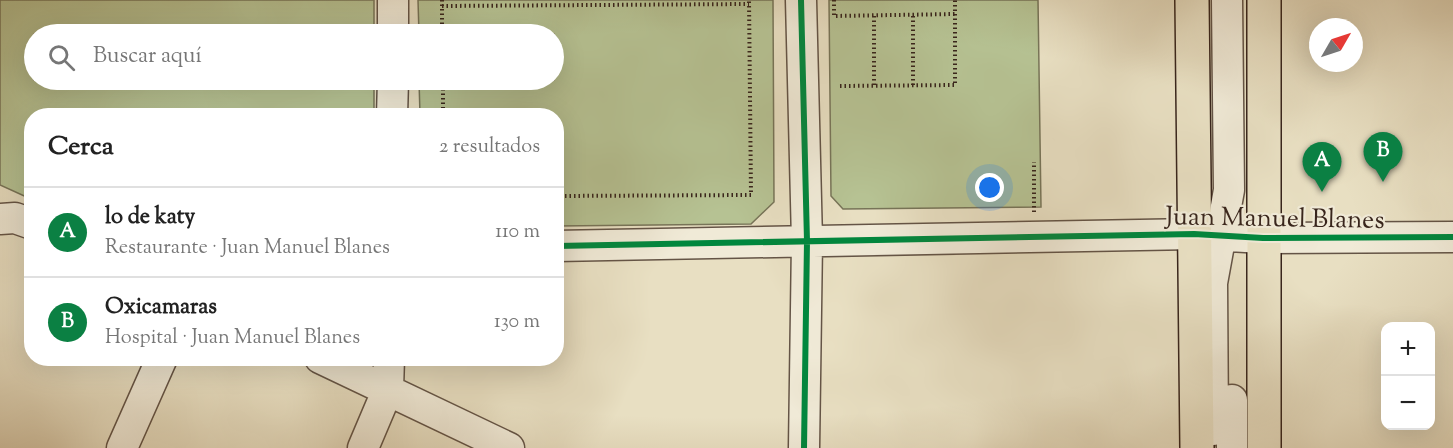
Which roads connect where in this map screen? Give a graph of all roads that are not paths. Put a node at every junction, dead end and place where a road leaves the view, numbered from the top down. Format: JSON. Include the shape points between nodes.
{"nodes":[{"id":1,"x":393,"y":0,"type":"edge"},
{"id":2,"x":801,"y":0,"type":"edge"},
{"id":3,"x":1192,"y":0,"type":"edge"},
{"id":4,"x":1227,"y":0,"type":"edge"},
{"id":5,"x":1248,"y":0,"type":"edge"},
{"id":6,"x":1264,"y":0,"type":"edge"},
{"id":7,"x":393,"y":24,"type":"edge"},
{"id":8,"x":393,"y":90,"type":"edge"},
{"id":9,"x":392,"y":108,"type":"edge"},
{"id":10,"x":1229,"y":236,"type":"junction"},
{"id":11,"x":1453,"y":237,"type":"edge"},
{"id":12,"x":807,"y":241,"type":"junction"},
{"id":13,"x":564,"y":246,"type":"edge"},
{"id":14,"x":158,"y":366,"type":"edge"},
{"id":15,"x":338,"y":366,"type":"edge"},
{"id":16,"x":389,"y":366,"type":"edge"},
{"id":17,"x":388,"y":389,"type":"junction"},
{"id":18,"x":122,"y":448,"type":"edge"},
{"id":19,"x":363,"y":448,"type":"edge"},
{"id":20,"x":509,"y":448,"type":"edge"},
{"id":21,"x":804,"y":448,"type":"edge"},
{"id":22,"x":1197,"y":448,"type":"edge"},
{"id":23,"x":1213,"y":448,"type":"edge"},
{"id":24,"x":1232,"y":448,"type":"edge"},
{"id":25,"x":1264,"y":448,"type":"edge"}],
"edges":[{"from":1,"to":7,"type":"street"},
{"from":2,"to":12,"type":"street"},
{"from":3,"to":10,"type":"main road"},
{"from":4,"to":10,"type":"street"},
{"from":5,"to":10,"type":"street","via":[[1246,189]]},
{"from":6,"to":10,"type":"main road"},
{"from":8,"to":9,"type":"street"},
{"from":10,"to":11,"type":"street","name":"Juan Manuel Blanes"},
{"from":10,"to":12,"type":"street","name":"Juan Manuel Blanes"},
{"from":10,"to":22,"type":"main road"},
{"from":10,"to":23,"type":"street","via":[[1212,283]]},
{"from":10,"to":24,"type":"street"},
{"from":10,"to":25,"type":"main road"},
{"from":12,"to":13,"type":"street","name":"Juan Manuel Blanes"},
{"from":12,"to":21,"type":"street"},
{"from":14,"to":18,"type":"street"},
{"from":15,"to":17,"type":"street"},
{"from":16,"to":17,"type":"street"},
{"from":17,"to":19,"type":"street"},
{"from":17,"to":20,"type":"street"}]}
